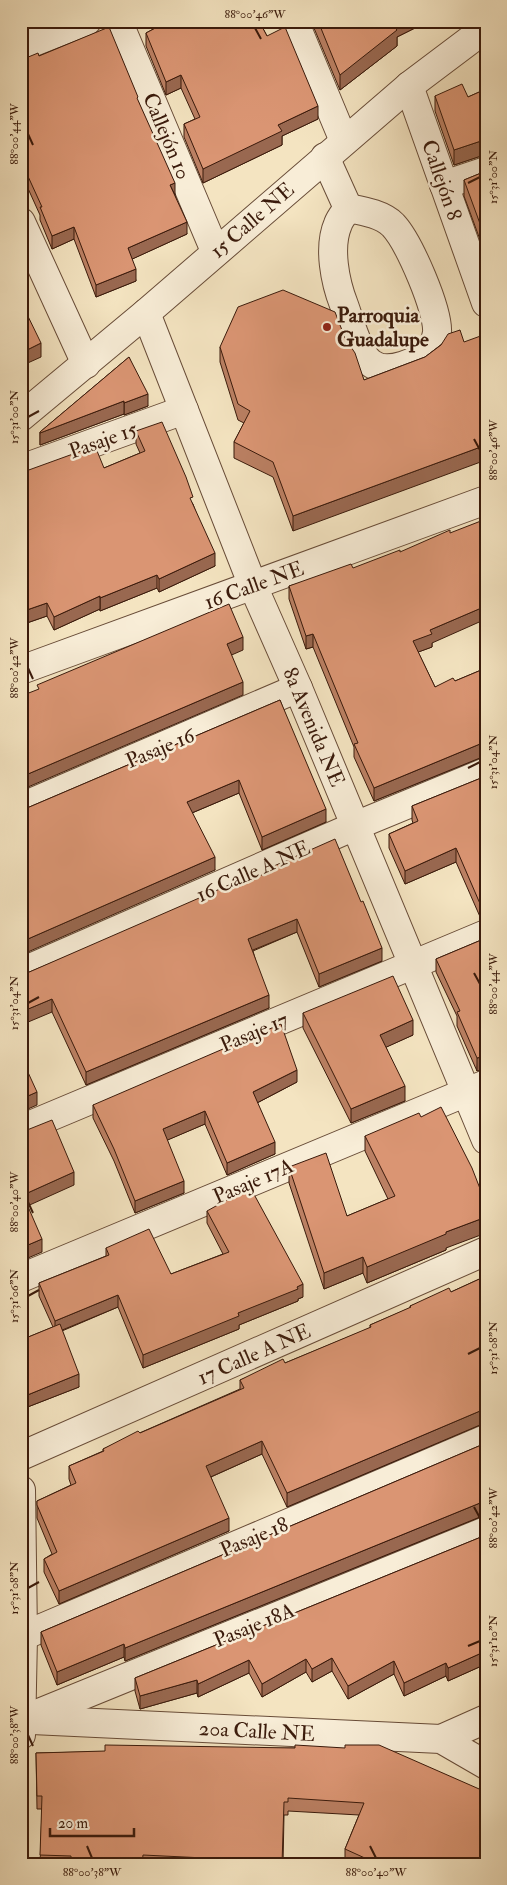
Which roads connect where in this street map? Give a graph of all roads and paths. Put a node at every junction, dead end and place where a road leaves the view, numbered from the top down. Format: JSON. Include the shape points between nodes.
{"nodes":[{"id":1,"x":87,"y":21,"type":"edge"},
{"id":2,"x":118,"y":21,"type":"edge"},
{"id":3,"x":294,"y":21,"type":"edge"},
{"id":4,"x":486,"y":28,"type":"edge"},
{"id":5,"x":21,"y":47,"type":"edge"},
{"id":6,"x":409,"y":86,"type":"junction"},
{"id":7,"x":335,"y":149,"type":"junction"},
{"id":8,"x":486,"y":172,"type":"edge"},
{"id":9,"x":444,"y":186,"type":"junction"},
{"id":10,"x":348,"y":208,"type":"junction"},
{"id":11,"x":21,"y":222,"type":"edge"},
{"id":12,"x":215,"y":251,"type":"junction"},
{"id":13,"x":486,"y":303,"type":"edge"},
{"id":14,"x":146,"y":313,"type":"junction"},
{"id":15,"x":86,"y":364,"type":"junction"},
{"id":16,"x":184,"y":410,"type":"junction"},
{"id":17,"x":21,"y":417,"type":"edge"},
{"id":18,"x":21,"y":470,"type":"edge"},
{"id":19,"x":486,"y":500,"type":"edge"},
{"id":20,"x":253,"y":586,"type":"junction"},
{"id":21,"x":21,"y":670,"type":"edge"},
{"id":22,"x":298,"y":688,"type":"junction"},
{"id":23,"x":486,"y":772,"type":"edge"},
{"id":24,"x":21,"y":807,"type":"edge"},
{"id":25,"x":355,"y":826,"type":"junction"},
{"id":26,"x":486,"y":934,"type":"edge"},
{"id":27,"x":413,"y":965,"type":"junction"},
{"id":28,"x":21,"y":972,"type":"edge"},
{"id":29,"x":476,"y":1088,"type":"edge"},
{"id":30,"x":21,"y":1129,"type":"edge"},
{"id":31,"x":486,"y":1140,"type":"edge"},
{"id":32,"x":486,"y":1251,"type":"edge"},
{"id":33,"x":21,"y":1278,"type":"edge"},
{"id":34,"x":486,"y":1439,"type":"edge"},
{"id":35,"x":21,"y":1456,"type":"edge"},
{"id":36,"x":21,"y":1490,"type":"edge"},
{"id":37,"x":486,"y":1531,"type":"edge"},
{"id":38,"x":23,"y":1636,"type":"junction"},
{"id":39,"x":486,"y":1719,"type":"edge"},
{"id":40,"x":22,"y":1725,"type":"edge"},
{"id":41,"x":441,"y":1739,"type":"junction"},
{"id":42,"x":486,"y":1765,"type":"edge"}],
"edges":[{"from":1,"to":5,"type":"street"},
{"from":2,"to":12,"type":"street","name":"Callejón 10"},
{"from":3,"to":7,"type":"street"},
{"from":4,"to":6,"type":"street","name":"15 Calle NE"},
{"from":6,"to":7,"type":"street","name":"15 Calle NE"},
{"from":6,"to":9,"type":"street","name":"Callejón 8"},
{"from":7,"to":10,"type":"street"},
{"from":7,"to":12,"type":"street","name":"15 Calle NE"},
{"from":8,"to":9,"type":"street"},
{"from":9,"to":13,"type":"street","name":"Callejón 8"},
{"from":10,"to":10,"type":"street","via":[[338,224],[332,256],[340,295],[361,352],[373,365],[387,369],[416,360],[431,350],[437,334],[435,316],[417,264],[393,225],[372,213]]},
{"from":11,"to":15,"type":"street"},
{"from":12,"to":14,"type":"street","name":"15 Calle NE"},
{"from":14,"to":15,"type":"street","name":"15 Calle NE"},
{"from":14,"to":16,"type":"street","name":"8a Avenida NE"},
{"from":15,"to":17,"type":"street","name":"15 Calle NE"},
{"from":16,"to":18,"type":"street","name":"Pasaje 15"},
{"from":16,"to":20,"type":"street","name":"8a Avenida NE"},
{"from":19,"to":20,"type":"street","name":"16 Calle NE"},
{"from":20,"to":21,"type":"street","name":"16 Calle NE"},
{"from":20,"to":22,"type":"street","name":"8a Avenida NE"},
{"from":22,"to":24,"type":"street","name":"Pasaje 16"},
{"from":22,"to":25,"type":"street","name":"8a Avenida NE"},
{"from":23,"to":25,"type":"street","name":"16 Calle A NE"},
{"from":25,"to":27,"type":"street","name":"8a Avenida NE"},
{"from":25,"to":28,"type":"street","name":"16 Calle A NE"},
{"from":26,"to":27,"type":"street","name":"Pasaje 17"},
{"from":27,"to":29,"type":"street","name":"8a Avenida NE"},
{"from":27,"to":30,"type":"street","name":"Pasaje 17"},
{"from":29,"to":31,"type":"street","name":"8a Avenida NE"},
{"from":29,"to":33,"type":"street","name":"Pasaje 17A"},
{"from":32,"to":35,"type":"street","name":"17 Calle A NE"},
{"from":34,"to":38,"type":"street","name":"Pasaje 18"},
{"from":36,"to":38,"type":"street"},
{"from":37,"to":40,"type":"street","name":"Pasaje 18A"},
{"from":38,"to":40,"type":"street"},
{"from":39,"to":41,"type":"street"},
{"from":40,"to":41,"type":"street","name":"20a Calle NE"},
{"from":41,"to":42,"type":"street","name":"20a Calle NE"}]}
